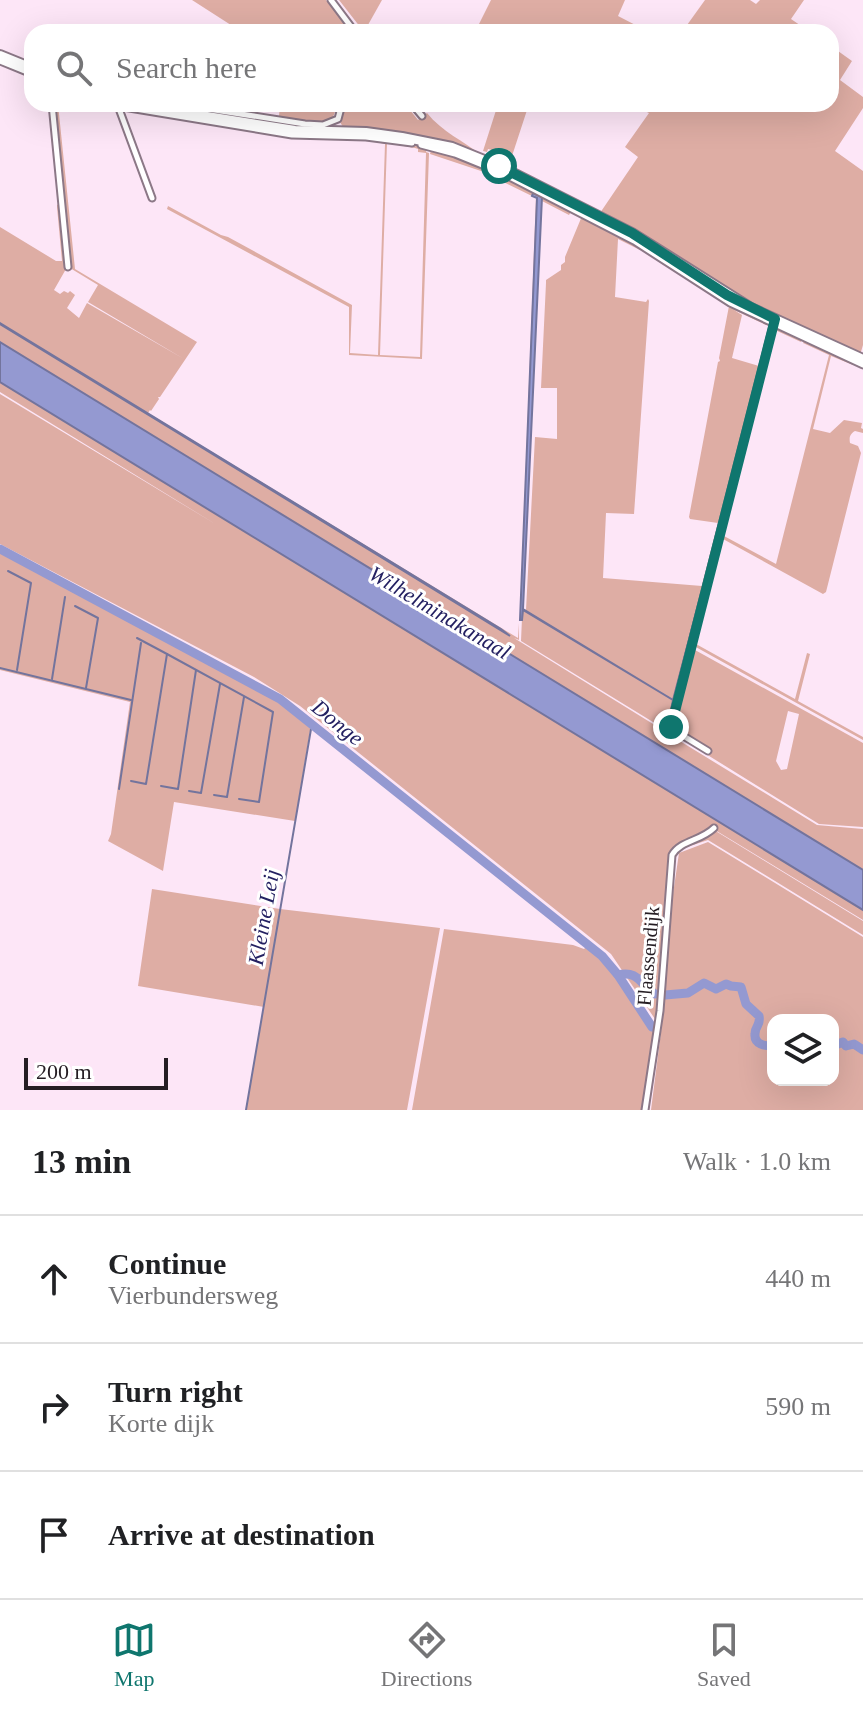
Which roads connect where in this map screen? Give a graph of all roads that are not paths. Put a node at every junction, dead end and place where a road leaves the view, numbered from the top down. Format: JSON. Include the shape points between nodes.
{"nodes":[{"id":1,"x":331,"y":0,"type":"edge"},
{"id":2,"x":349,"y":24,"type":"edge"},
{"id":3,"x":0,"y":58,"type":"edge"},
{"id":4,"x":24,"y":68,"type":"edge"},
{"id":5,"x":53,"y":112,"type":"edge"},
{"id":6,"x":121,"y":112,"type":"edge"},
{"id":7,"x":159,"y":112,"type":"edge"},
{"id":8,"x":182,"y":112,"type":"edge"},
{"id":9,"x":227,"y":112,"type":"edge"},
{"id":10,"x":339,"y":112,"type":"edge"},
{"id":11,"x":419,"y":112,"type":"edge"},
{"id":12,"x":422,"y":116,"type":"dead end"},
{"id":13,"x":152,"y":198,"type":"dead end"},
{"id":14,"x":68,"y":267,"type":"dead end"},
{"id":15,"x":774,"y":322,"type":"junction"},
{"id":16,"x":863,"y":362,"type":"edge"},
{"id":17,"x":708,"y":751,"type":"dead end"},
{"id":18,"x":714,"y":828,"type":"dead end"},
{"id":19,"x":645,"y":1110,"type":"edge"}],
"edges":[{"from":1,"to":2,"type":"street"},
{"from":3,"to":4,"type":"main road"},
{"from":5,"to":14,"type":"street"},
{"from":6,"to":13,"type":"street"},
{"from":7,"to":15,"type":"street","via":[[292,135],[395,140],[447,152],[502,173],[634,241],[730,303]]},
{"from":8,"to":15,"type":"main road","via":[[452,147],[632,233]]},
{"from":9,"to":10,"type":"street","via":[[323,125],[336,120]]},
{"from":11,"to":12,"type":"street"},
{"from":15,"to":16,"type":"main road"},
{"from":15,"to":17,"type":"street","via":[[671,724]]},
{"from":18,"to":19,"type":"street","name":"Flaassendijk","via":[[680,845],[672,855],[660,1009]]}]}
